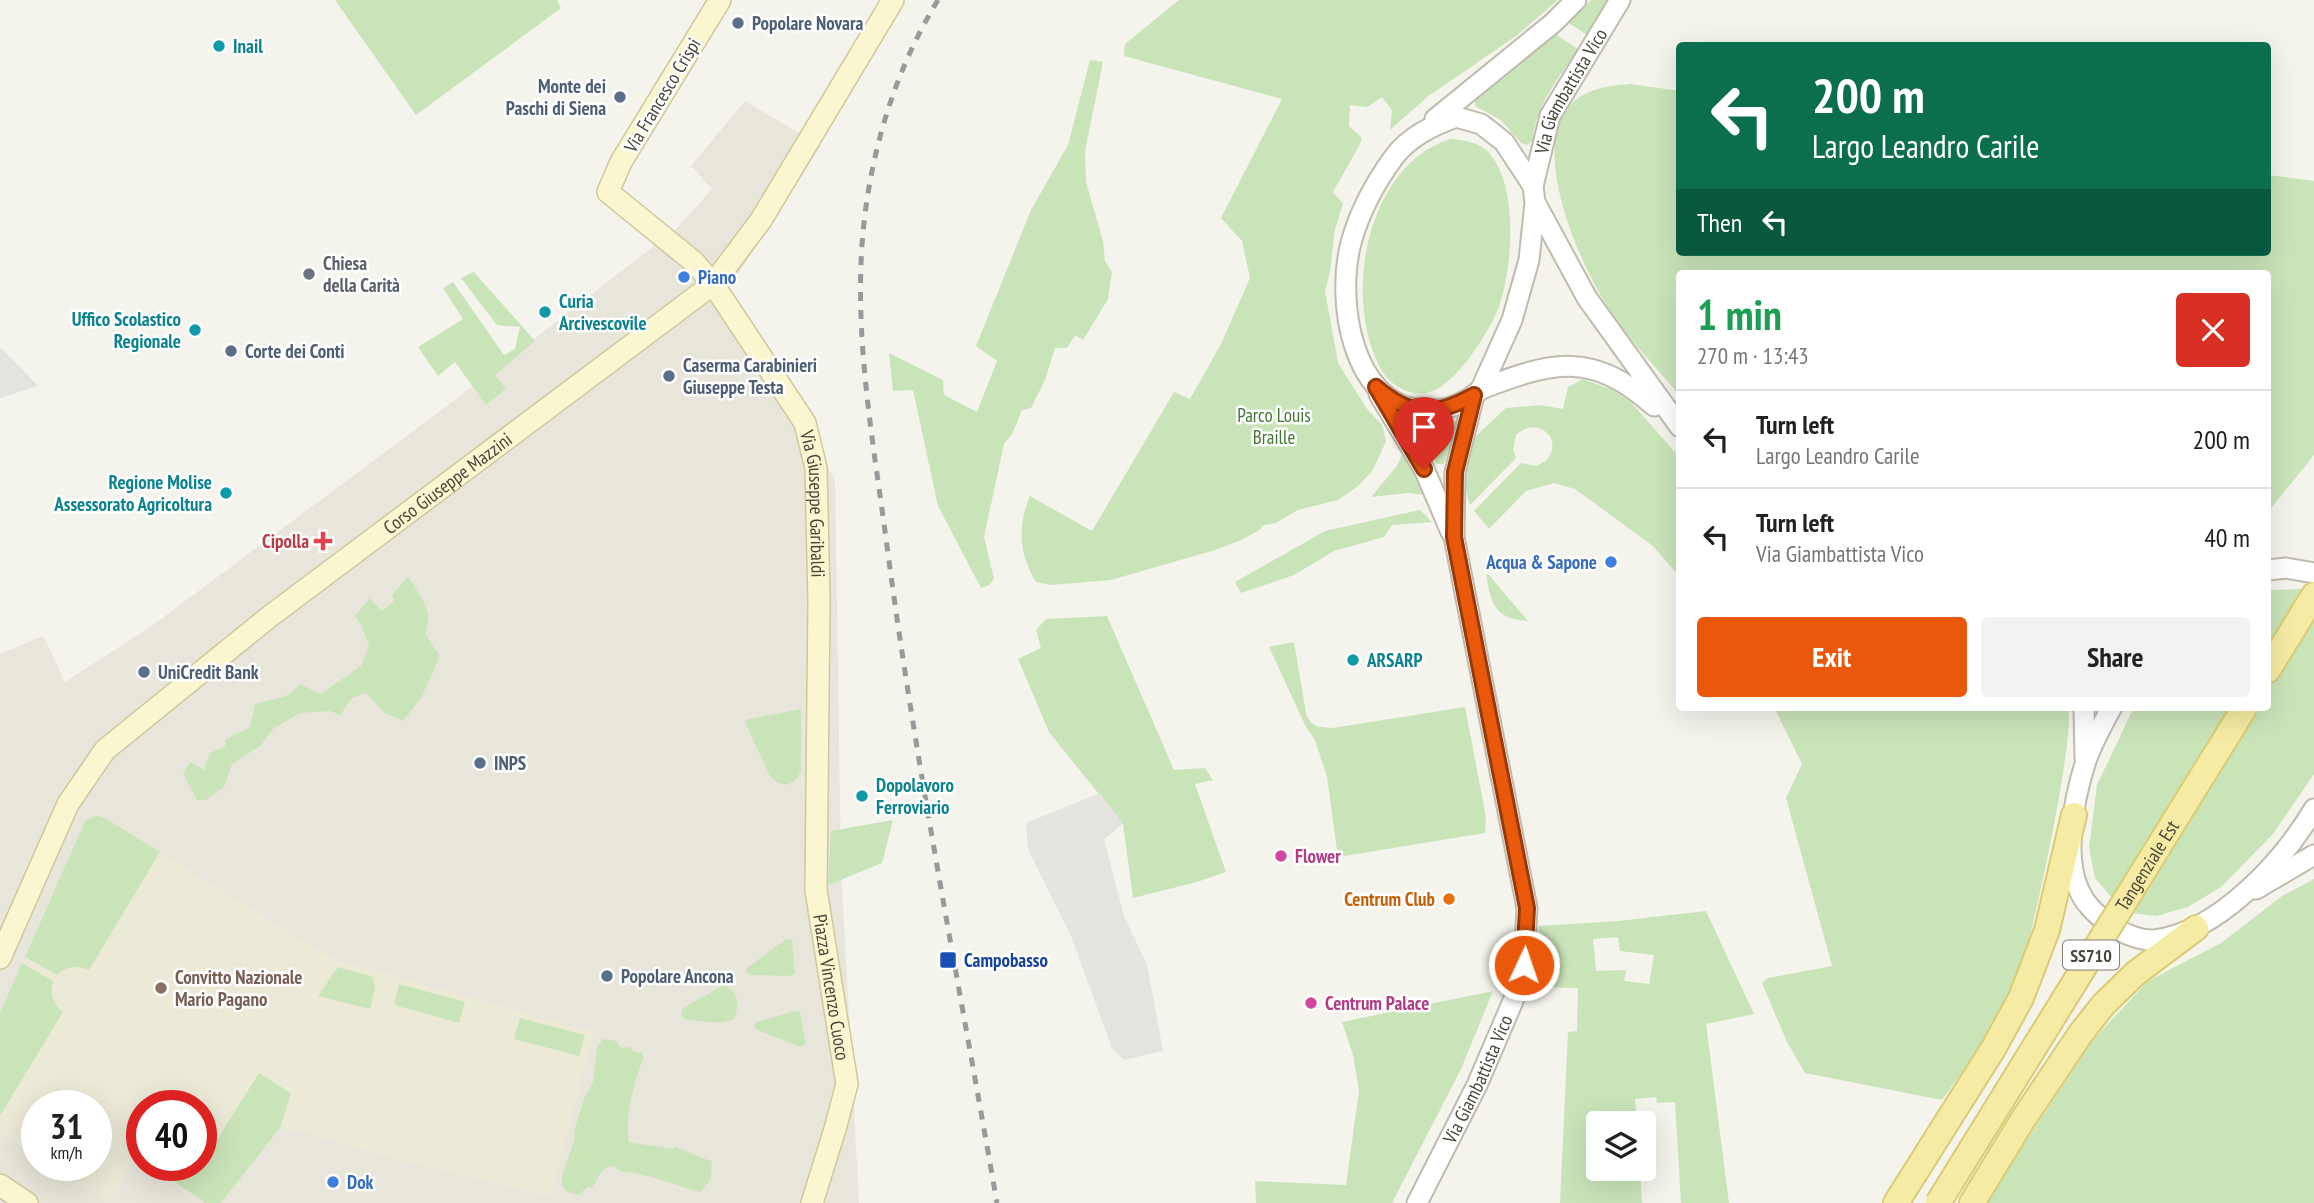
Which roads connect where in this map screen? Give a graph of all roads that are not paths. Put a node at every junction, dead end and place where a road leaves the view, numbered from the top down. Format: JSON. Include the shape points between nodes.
{"nodes":[{"id":1,"x":720,"y":0,"type":"edge"},
{"id":2,"x":893,"y":0,"type":"edge"},
{"id":3,"x":1576,"y":0,"type":"edge"},
{"id":4,"x":1620,"y":0,"type":"edge"},
{"id":5,"x":1422,"y":130,"type":"junction"},
{"id":6,"x":608,"y":192,"type":"joint"},
{"id":7,"x":1534,"y":195,"type":"junction"},
{"id":8,"x":713,"y":284,"type":"junction"},
{"id":9,"x":1376,"y":387,"type":"junction"},
{"id":10,"x":1478,"y":392,"type":"junction"},
{"id":11,"x":1676,"y":422,"type":"edge"},
{"id":12,"x":1676,"y":424,"type":"edge"},
{"id":13,"x":1454,"y":537,"type":"junction"},
{"id":14,"x":2271,"y":570,"type":"edge"},
{"id":15,"x":2314,"y":573,"type":"edge"},
{"id":16,"x":2314,"y":596,"type":"edge"},
{"id":17,"x":2271,"y":665,"type":"edge"},
{"id":18,"x":2084,"y":711,"type":"edge"},
{"id":19,"x":2110,"y":711,"type":"edge"},
{"id":20,"x":2243,"y":711,"type":"edge"},
{"id":21,"x":2085,"y":763,"type":"junction"},
{"id":22,"x":2314,"y":809,"type":"edge"},
{"id":23,"x":2074,"y":815,"type":"junction"},
{"id":24,"x":2314,"y":855,"type":"edge"},
{"id":25,"x":816,"y":890,"type":"joint"},
{"id":26,"x":2237,"y":900,"type":"junction"},
{"id":27,"x":2196,"y":928,"type":"junction"},
{"id":28,"x":0,"y":958,"type":"edge"},
{"id":29,"x":0,"y":1185,"type":"edge"},
{"id":30,"x":26,"y":1203,"type":"edge"},
{"id":31,"x":812,"y":1203,"type":"edge"},
{"id":32,"x":1417,"y":1203,"type":"edge"},
{"id":33,"x":1896,"y":1203,"type":"edge"},
{"id":34,"x":1938,"y":1203,"type":"edge"},
{"id":35,"x":1972,"y":1203,"type":"edge"}],
"edges":[{"from":1,"to":6,"type":"main road","name":"Via Francesco Crispi","via":[[621,162]]},
{"from":2,"to":8,"type":"main road","name":"Corso Giuseppe Mazzini","via":[[761,220]]},
{"from":3,"to":5,"type":"street"},
{"from":4,"to":7,"type":"street","name":"Via Giambattista Vico","via":[[1550,116]]},
{"from":5,"to":7,"type":"street","via":[[1455,117],[1481,124],[1504,142]]},
{"from":5,"to":9,"type":"street","via":[[1395,156],[1362,211],[1350,246],[1347,312],[1357,358]]},
{"from":6,"to":8,"type":"main road","name":"Via Giuseppe Garibaldi","via":[[694,262]]},
{"from":7,"to":10,"type":"street","via":[[1529,260],[1512,320]]},
{"from":7,"to":11,"type":"street","via":[[1587,298]]},
{"from":8,"to":25,"type":"main road","name":"Via Giuseppe Garibaldi","via":[[805,423],[816,468]]},
{"from":8,"to":28,"type":"main road","name":"Corso Giuseppe Mazzini","via":[[269,617],[105,750],[68,804]]},
{"from":9,"to":10,"type":"street","via":[[1393,402],[1431,411],[1452,407]]},
{"from":9,"to":13,"type":"street","name":"Via Giambattista Vico","via":[[1424,469]]},
{"from":10,"to":12,"type":"street","via":[[1540,369],[1565,365],[1592,368],[1637,390]]},
{"from":10,"to":13,"type":"street","name":"Via Giambattista Vico","via":[[1455,472]]},
{"from":13,"to":32,"type":"street","name":"Via Giambattista Vico","via":[[1527,908],[1524,965],[1477,1086]]},
{"from":14,"to":15,"type":"street"},
{"from":16,"to":17,"type":"main road"},
{"from":18,"to":21,"type":"street"},
{"from":19,"to":21,"type":"street"},
{"from":20,"to":34,"type":"main road","name":"Tangenziale Est","number":"SS710","bridge":true},
{"from":21,"to":23,"type":"street"},
{"from":22,"to":26,"type":"street","via":[[2300,832]]},
{"from":23,"to":27,"type":"street","via":[[2072,865],[2078,889],[2090,908],[2117,931],[2153,940]]},
{"from":23,"to":33,"type":"main road","via":[[2047,930],[2021,998]]},
{"from":24,"to":26,"type":"street"},
{"from":25,"to":31,"type":"main road","name":"Piazza Vincenzo Cuoco","via":[[847,1084]]},
{"from":26,"to":27,"type":"street"},
{"from":27,"to":35,"type":"main road","via":[[2136,973],[2104,1004]]},
{"from":29,"to":30,"type":"main road"}]}
